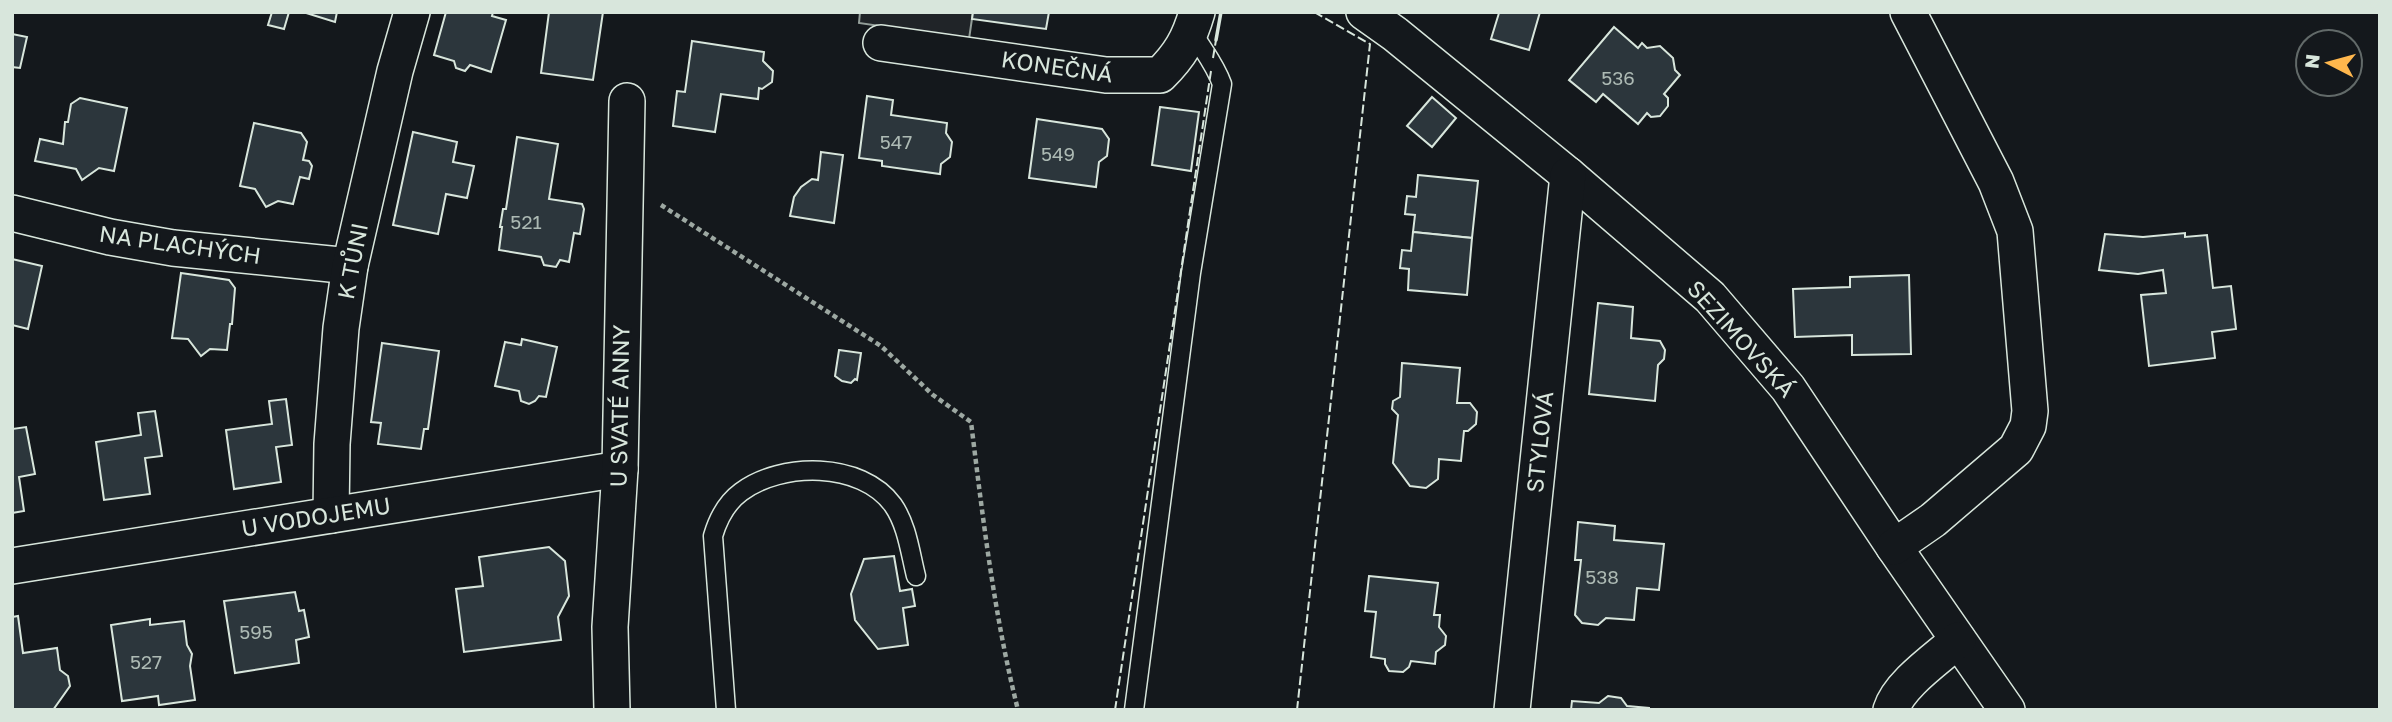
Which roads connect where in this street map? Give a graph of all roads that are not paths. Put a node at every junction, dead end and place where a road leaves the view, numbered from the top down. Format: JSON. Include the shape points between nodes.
{"nodes":[{"id":1,"x":412,"y":12,"type":"edge"},
{"id":2,"x":1364,"y":12,"type":"edge"},
{"id":3,"x":1908,"y":12,"type":"edge"},
{"id":4,"x":1194,"y":21,"type":"edge"},
{"id":5,"x":1399,"y":23,"type":"edge"},
{"id":6,"x":881,"y":43,"type":"dead end"},
{"id":7,"x":627,"y":101,"type":"dead end"},
{"id":8,"x":1568,"y":175,"type":"junction"},
{"id":9,"x":12,"y":213,"type":"edge"},
{"id":10,"x":350,"y":266,"type":"junction"},
{"id":11,"x":620,"y":469,"type":"junction"},
{"id":12,"x":331,"y":515,"type":"junction"},
{"id":13,"x":1894,"y":547,"type":"junction"},
{"id":14,"x":12,"y":566,"type":"edge"},
{"id":15,"x":916,"y":576,"type":"dead end"},
{"id":16,"x":1958,"y":640,"type":"junction"},
{"id":17,"x":612,"y":710,"type":"edge"},
{"id":18,"x":726,"y":710,"type":"edge"},
{"id":19,"x":1134,"y":710,"type":"edge"},
{"id":20,"x":1512,"y":710,"type":"edge"},
{"id":21,"x":1891,"y":710,"type":"edge"},
{"id":22,"x":2007,"y":710,"type":"edge"}],
"edges":[{"from":1,"to":10,"type":"street","name":"K TŮNI"},
{"from":2,"to":5,"type":"street","name":"SEZIMOVSKÁ"},
{"from":3,"to":13,"type":"street","via":[[1996,182],[2015,230],[2030,411],[2016,449]]},
{"from":4,"to":6,"type":"street","name":"KONEČNÁ","via":[[1179,57],[1160,75],[1136,77]]},
{"from":4,"to":19,"type":"lane","via":[[1222,84],[1191,273]]},
{"from":5,"to":8,"type":"street","name":"SEZIMOVSKÁ"},
{"from":7,"to":11,"type":"street","name":"U SVATÉ ANNY"},
{"from":8,"to":13,"type":"street","name":"SEZIMOVSKÁ","via":[[1710,297],[1788,388]]},
{"from":8,"to":20,"type":"street","name":"STYLOVÁ"},
{"from":9,"to":10,"type":"street","name":"NA PLACHÝCH","via":[[173,247]]},
{"from":10,"to":12,"type":"street","name":"K TŮNI","via":[[331,444]]},
{"from":11,"to":12,"type":"street","name":"U VODOJEMU"},
{"from":11,"to":17,"type":"street","name":"U SVATÉ ANNY","via":[[610,627]]},
{"from":12,"to":14,"type":"street","name":"U VODOJEMU"},
{"from":13,"to":16,"type":"street","name":"SEZIMOVSKÁ"},
{"from":15,"to":18,"type":"lane","via":[[902,521],[893,505],[869,483],[847,474],[803,471],[754,484],[739,493],[718,518],[713,536]]},
{"from":16,"to":21,"type":"street","via":[[1907,686]]},
{"from":16,"to":22,"type":"street","name":"SEZIMOVSKÁ"}]}
